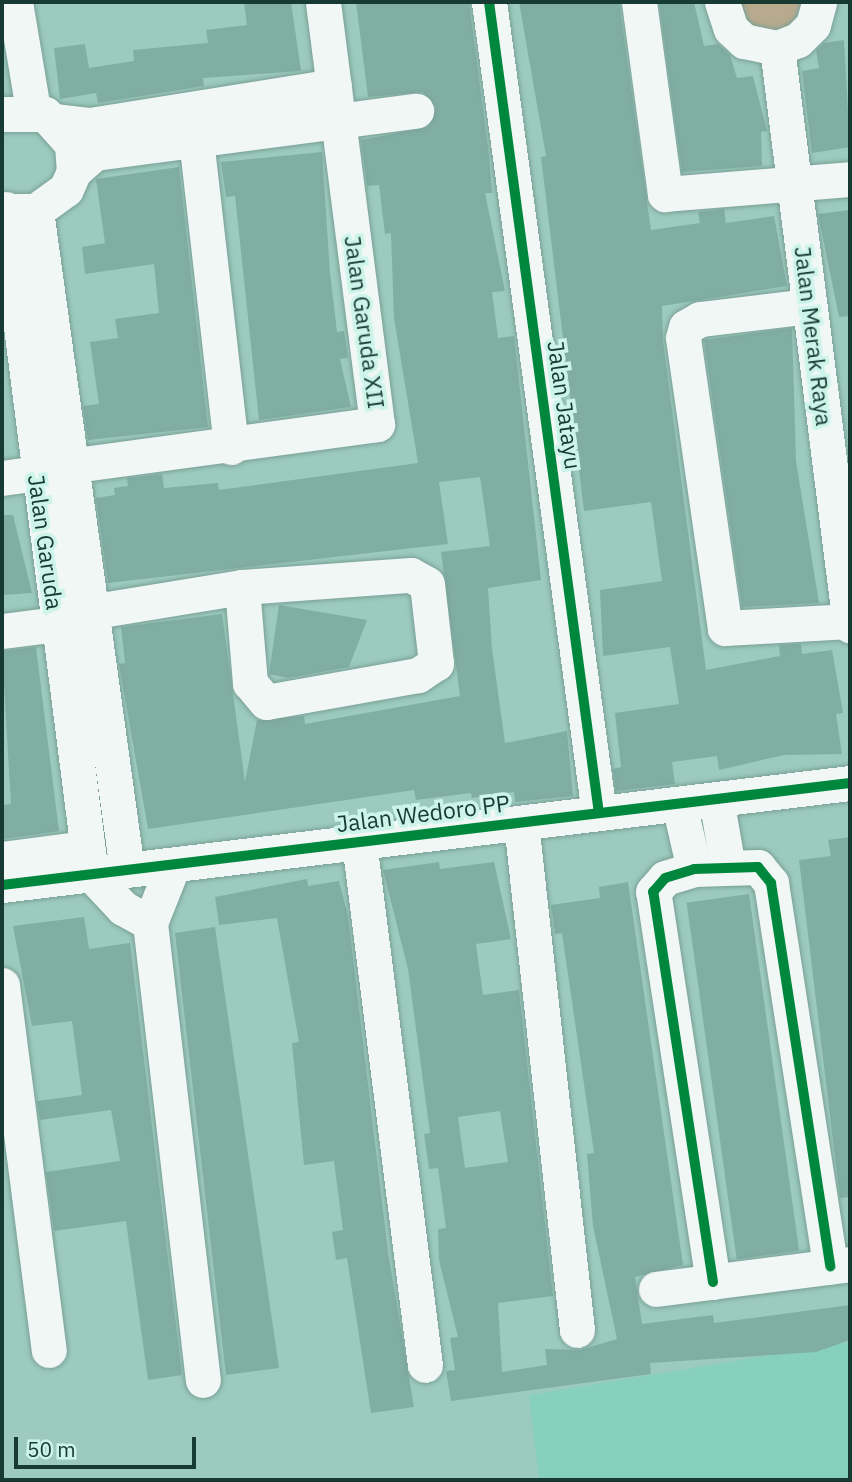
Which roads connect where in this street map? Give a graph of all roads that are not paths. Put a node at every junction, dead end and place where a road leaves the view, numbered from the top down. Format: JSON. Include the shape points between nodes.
{"nodes":[{"id":1,"x":15,"y":2,"type":"edge"},
{"id":2,"x":323,"y":2,"type":"edge"},
{"id":3,"x":489,"y":2,"type":"edge"},
{"id":4,"x":639,"y":2,"type":"edge"},
{"id":5,"x":722,"y":2,"type":"edge"},
{"id":6,"x":823,"y":2,"type":"edge"},
{"id":7,"x":777,"y":48,"type":"junction"},
{"id":8,"x":335,"y":102,"type":"junction"},
{"id":9,"x":416,"y":111,"type":"dead end"},
{"id":10,"x":19,"y":113,"type":"edge"},
{"id":11,"x":249,"y":115,"type":"junction"},
{"id":12,"x":144,"y":131,"type":"junction"},
{"id":13,"x":196,"y":139,"type":"junction"},
{"id":14,"x":74,"y":171,"type":"junction"},
{"id":15,"x":850,"y":178,"type":"edge"},
{"id":16,"x":796,"y":185,"type":"junction"},
{"id":17,"x":15,"y":209,"type":"edge"},
{"id":18,"x":810,"y":306,"type":"junction"},
{"id":19,"x":11,"y":351,"type":"edge"},
{"id":20,"x":44,"y":407,"type":"junction"},
{"id":21,"x":837,"y":410,"type":"edge"},
{"id":22,"x":231,"y":447,"type":"junction"},
{"id":23,"x":52,"y":470,"type":"junction"},
{"id":24,"x":2,"y":478,"type":"edge"},
{"id":25,"x":242,"y":587,"type":"junction"},
{"id":26,"x":849,"y":605,"type":"edge"},
{"id":27,"x":73,"y":618,"type":"junction"},
{"id":28,"x":2,"y":631,"type":"edge"},
{"id":29,"x":850,"y":783,"type":"edge"},
{"id":30,"x":115,"y":791,"type":"junction"},
{"id":31,"x":80,"y":795,"type":"junction"},
{"id":32,"x":716,"y":799,"type":"junction"},
{"id":33,"x":679,"y":804,"type":"junction"},
{"id":34,"x":599,"y":813,"type":"junction"},
{"id":35,"x":521,"y":823,"type":"junction"},
{"id":36,"x":359,"y":842,"type":"junction"},
{"id":37,"x":2,"y":859,"type":"edge"},
{"id":38,"x":88,"y":861,"type":"junction"},
{"id":39,"x":173,"y":865,"type":"junction"},
{"id":40,"x":711,"y":868,"type":"junction"},
{"id":41,"x":127,"y":870,"type":"junction"},
{"id":42,"x":2,"y":885,"type":"edge"},
{"id":43,"x":150,"y":923,"type":"junction"},
{"id":44,"x":2,"y":985,"type":"edge"},
{"id":45,"x":840,"y":1265,"type":"edge"},
{"id":46,"x":713,"y":1282,"type":"junction"},
{"id":47,"x":656,"y":1289,"type":"dead end"},
{"id":48,"x":577,"y":1331,"type":"dead end"},
{"id":49,"x":49,"y":1350,"type":"dead end"},
{"id":50,"x":425,"y":1365,"type":"dead end"},
{"id":51,"x":204,"y":1380,"type":"dead end"}],
"edges":[{"from":1,"to":10,"type":"street"},
{"from":2,"to":8,"type":"street"},
{"from":3,"to":34,"type":"street","name":"Jalan Jatayu"},
{"from":4,"to":16,"type":"street","via":[[665,194]]},
{"from":5,"to":7,"type":"street","via":[[731,29],[744,41]]},
{"from":6,"to":7,"type":"street","via":[[798,40]]},
{"from":7,"to":16,"type":"street","name":"Jalan Merak Raya"},
{"from":8,"to":9,"type":"street"},
{"from":8,"to":11,"type":"street"},
{"from":8,"to":22,"type":"street","name":"Jalan Garuda XII","via":[[378,422]]},
{"from":10,"to":12,"type":"street"},
{"from":10,"to":14,"type":"street","via":[[72,144]]},
{"from":11,"to":12,"type":"street"},
{"from":11,"to":13,"type":"street"},
{"from":12,"to":13,"type":"street"},
{"from":12,"to":14,"type":"street","via":[[95,153]]},
{"from":13,"to":22,"type":"street"},
{"from":14,"to":17,"type":"street","via":[[60,196]]},
{"from":15,"to":16,"type":"street"},
{"from":16,"to":18,"type":"street","name":"Jalan Merak Raya"},
{"from":17,"to":19,"type":"street","name":"Jalan Garuda"},
{"from":17,"to":20,"type":"street","name":"Jalan Garuda"},
{"from":18,"to":21,"type":"street","name":"Jalan Merak Raya"},
{"from":18,"to":26,"type":"street","via":[[700,319],[686,327],[683,338],[725,628]]},
{"from":19,"to":20,"type":"street","name":"Jalan Garuda"},
{"from":20,"to":23,"type":"street","name":"Jalan Garuda"},
{"from":21,"to":26,"type":"street","name":"Jalan Merak Raya"},
{"from":22,"to":23,"type":"street","name":"Jalan Garuda XII"},
{"from":23,"to":24,"type":"street","name":"Jalan Garuda XII"},
{"from":23,"to":27,"type":"street","name":"Jalan Garuda"},
{"from":25,"to":25,"type":"street","via":[[250,683],[267,702],[418,675],[436,663],[421,578],[348,576]]},
{"from":25,"to":27,"type":"street"},
{"from":27,"to":28,"type":"street"},
{"from":27,"to":30,"type":"street","name":"Jalan Garuda"},
{"from":27,"to":31,"type":"street","name":"Jalan Garuda"},
{"from":29,"to":32,"type":"street","name":"Jalan Wedoro PP"},
{"from":30,"to":31,"type":"street"},
{"from":30,"to":41,"type":"street","name":"Jalan Garuda"},
{"from":31,"to":38,"type":"street","name":"Jalan Garuda"},
{"from":32,"to":33,"type":"street","name":"Jalan Wedoro PP"},
{"from":32,"to":40,"type":"street"},
{"from":33,"to":34,"type":"street","name":"Jalan Wedoro PP"},
{"from":33,"to":40,"type":"street"},
{"from":34,"to":35,"type":"street","name":"Jalan Wedoro PP"},
{"from":35,"to":36,"type":"street","name":"Jalan Wedoro PP"},
{"from":35,"to":48,"type":"street"},
{"from":36,"to":39,"type":"street","name":"Jalan Wedoro PP"},
{"from":36,"to":50,"type":"street"},
{"from":37,"to":38,"type":"street"},
{"from":38,"to":41,"type":"street","name":"Jalan Wedoro PP"},
{"from":38,"to":42,"type":"street","name":"Jalan Wedoro PP"},
{"from":38,"to":43,"type":"street","via":[[123,908]]},
{"from":39,"to":41,"type":"street","name":"Jalan Wedoro PP"},
{"from":39,"to":43,"type":"street"},
{"from":40,"to":45,"type":"street","via":[[758,867],[771,883]]},
{"from":40,"to":46,"type":"street","via":[[665,878],[653,892]]},
{"from":43,"to":51,"type":"street"},
{"from":44,"to":49,"type":"street"},
{"from":45,"to":46,"type":"street"},
{"from":46,"to":47,"type":"street"}]}
